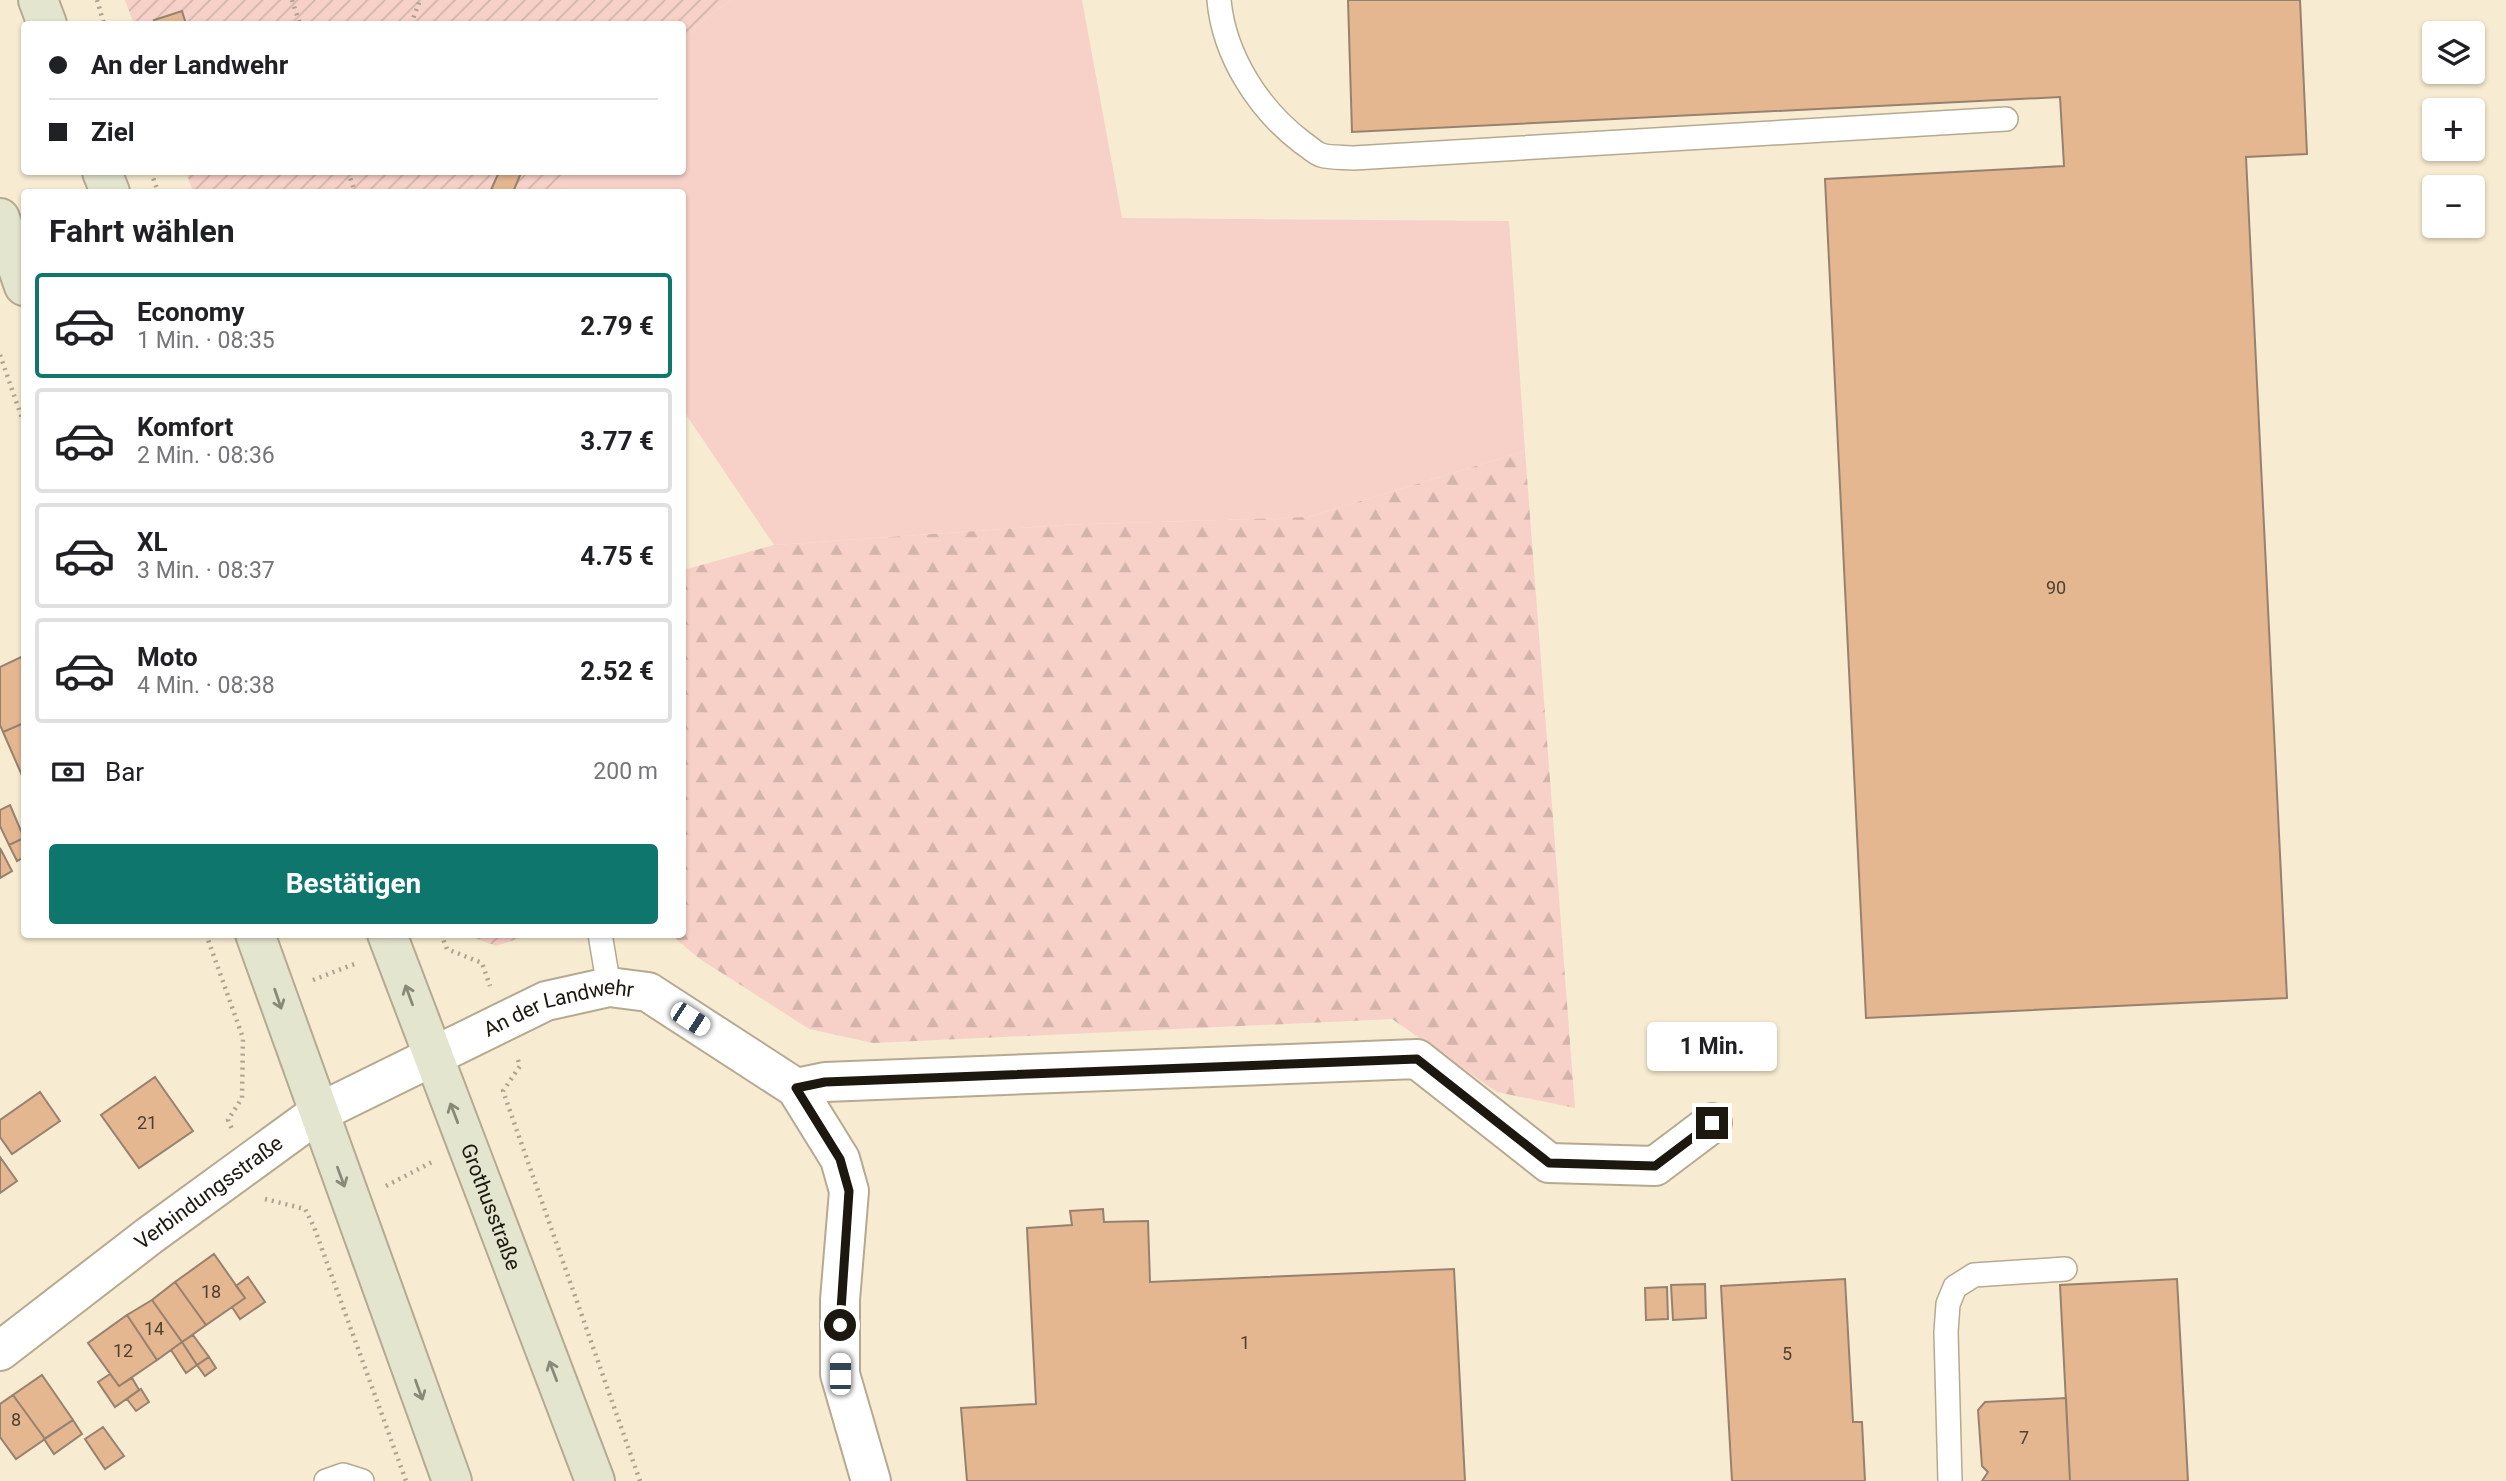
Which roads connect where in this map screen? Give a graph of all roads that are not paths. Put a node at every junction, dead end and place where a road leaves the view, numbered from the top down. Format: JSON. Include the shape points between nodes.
{"nodes":[{"id":1,"x":38,"y":0,"type":"edge"},
{"id":2,"x":1219,"y":0,"type":"edge"},
{"id":3,"x":46,"y":21,"type":"edge"},
{"id":4,"x":2006,"y":119,"type":"dead end"},
{"id":5,"x":0,"y":218,"type":"edge"},
{"id":6,"x":21,"y":278,"type":"edge"},
{"id":7,"x":256,"y":938,"type":"edge"},
{"id":8,"x":601,"y":938,"type":"edge"},
{"id":9,"x":375,"y":947,"type":"edge"},
{"id":10,"x":609,"y":987,"type":"junction"},
{"id":11,"x":432,"y":1055,"type":"junction"},
{"id":12,"x":796,"y":1088,"type":"junction"},
{"id":13,"x":318,"y":1113,"type":"junction"},
{"id":14,"x":1712,"y":1123,"type":"dead end"},
{"id":15,"x":2065,"y":1269,"type":"dead end"},
{"id":16,"x":0,"y":1351,"type":"edge"},
{"id":17,"x":327,"y":1481,"type":"edge"},
{"id":18,"x":362,"y":1481,"type":"edge"},
{"id":19,"x":452,"y":1481,"type":"edge"},
{"id":20,"x":595,"y":1481,"type":"edge"},
{"id":21,"x":871,"y":1481,"type":"edge"},
{"id":22,"x":1950,"y":1481,"type":"edge"}],
"edges":[{"from":1,"to":3,"type":"main road"},
{"from":2,"to":4,"type":"lane","via":[[1230,47],[1267,111],[1320,155],[1354,158]]},
{"from":5,"to":6,"type":"main road"},
{"from":7,"to":13,"type":"main road","one_way":true},
{"from":8,"to":10,"type":"lane"},
{"from":11,"to":9,"type":"main road","name":"Grothusstraße","one_way":true},
{"from":10,"to":11,"type":"street","name":"An der Landwehr","via":[[546,1001]]},
{"from":10,"to":12,"type":"street","name":"An der Landwehr","via":[[648,992]]},
{"from":11,"to":13,"type":"street","name":"Verbindungsstraße"},
{"from":20,"to":11,"type":"main road","name":"Grothusstraße","one_way":true},
{"from":12,"to":14,"type":"street","via":[[825,1082],[1417,1059],[1549,1163],[1655,1166]]},
{"from":12,"to":21,"type":"street","name":"An der Landwehr","via":[[840,1159],[849,1191],[840,1300],[840,1374]]},
{"from":13,"to":16,"type":"street","name":"Verbindungsstraße"},
{"from":13,"to":19,"type":"main road","one_way":true},
{"from":15,"to":22,"type":"lane","via":[[1974,1275],[1955,1287],[1948,1304],[1946,1332]]},
{"from":17,"to":18,"type":"lane","via":[[343,1475]]}]}
